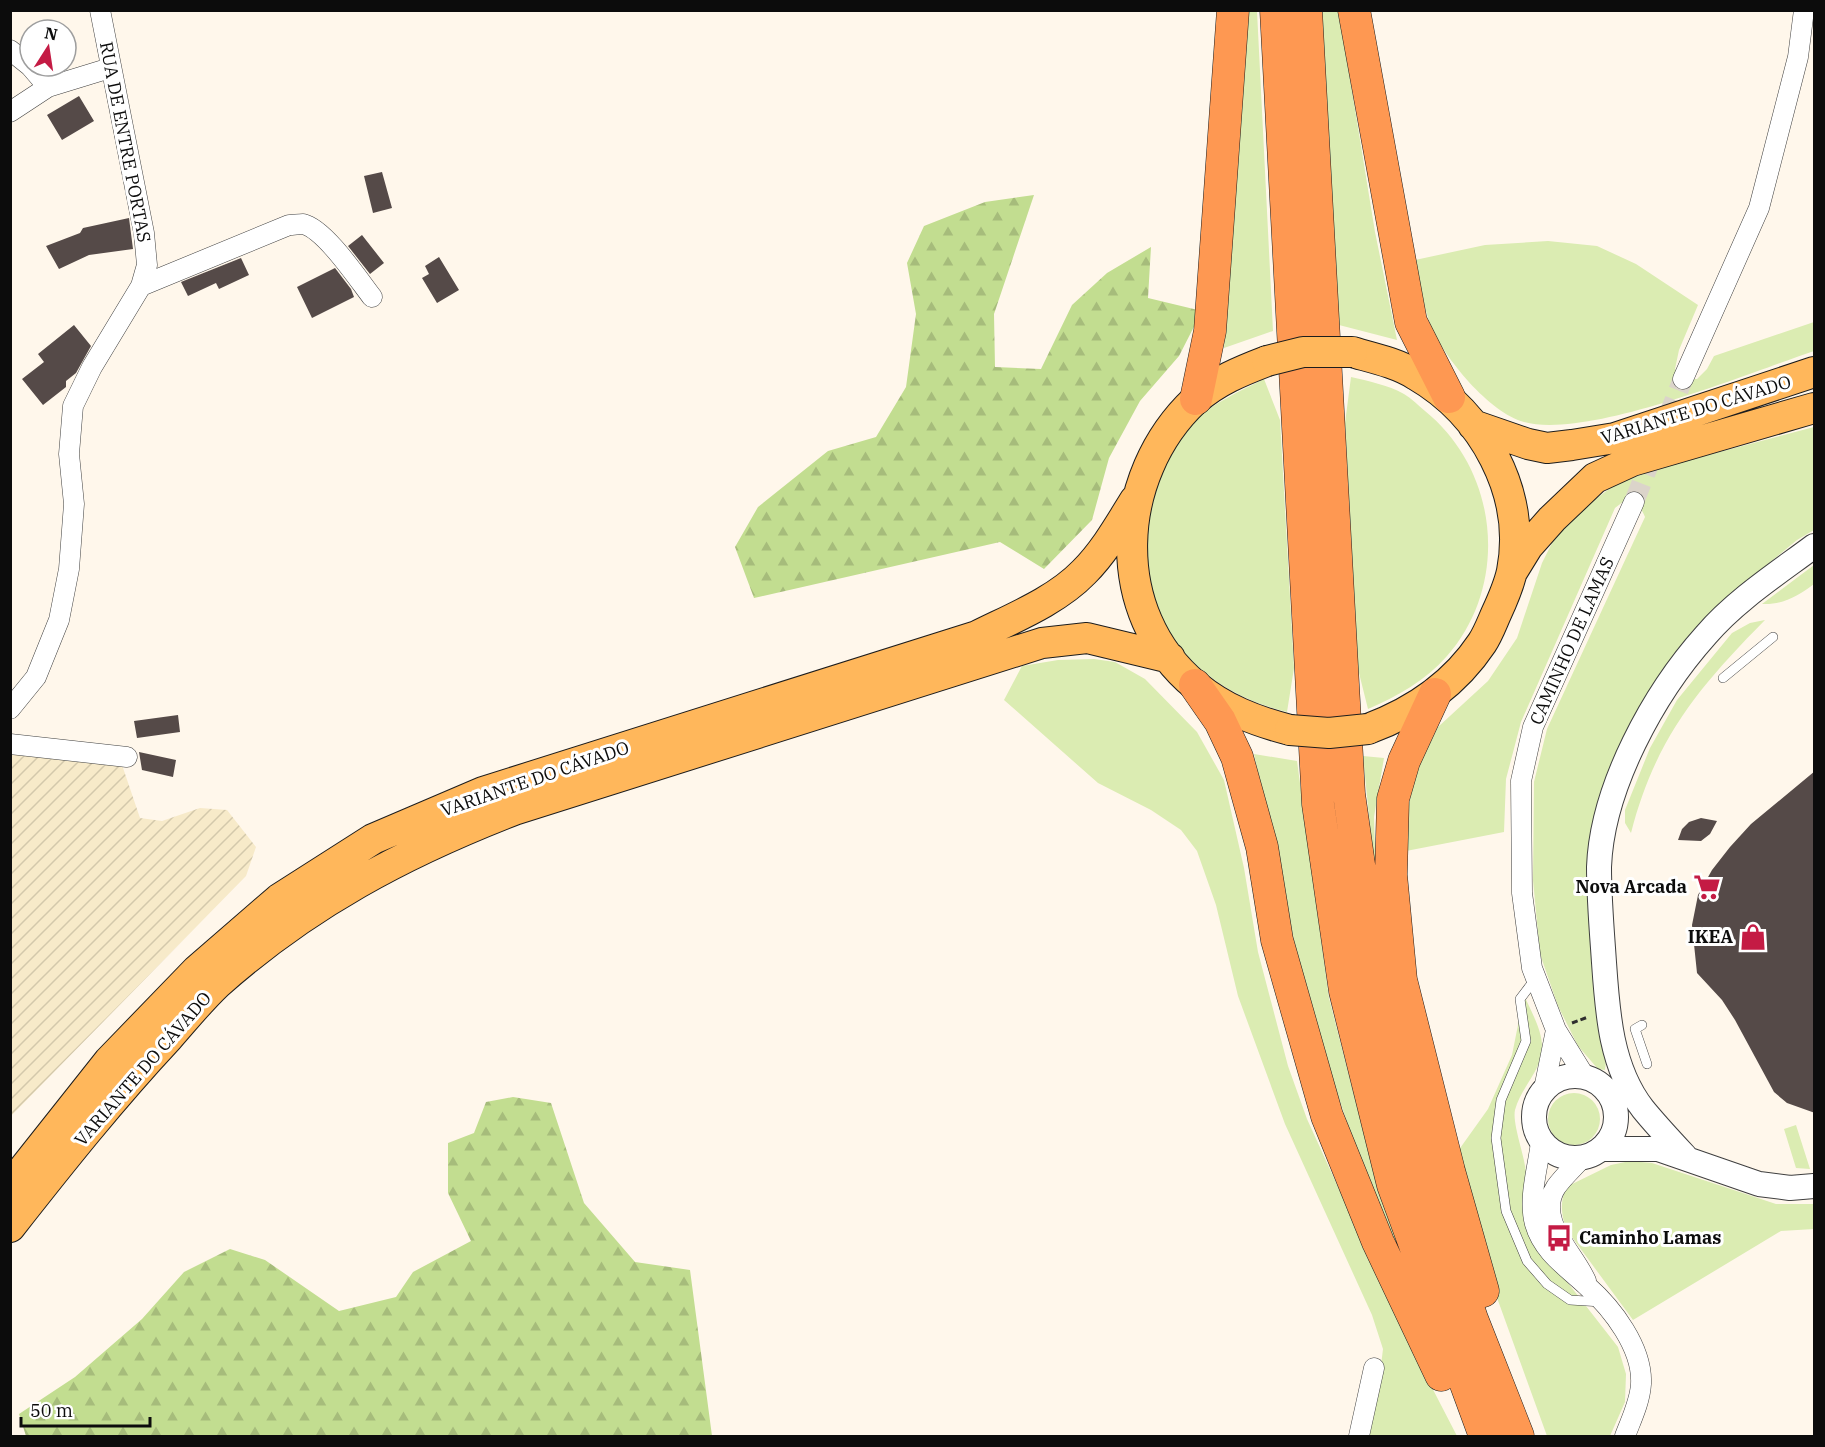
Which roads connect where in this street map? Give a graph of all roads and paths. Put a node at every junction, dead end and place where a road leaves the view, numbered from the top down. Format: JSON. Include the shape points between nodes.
{"nodes":[{"id":1,"x":100,"y":10,"type":"edge"},
{"id":2,"x":1233,"y":10,"type":"edge"},
{"id":3,"x":1276,"y":10,"type":"edge"},
{"id":4,"x":1306,"y":10,"type":"edge"},
{"id":5,"x":1354,"y":10,"type":"edge"},
{"id":6,"x":1804,"y":10,"type":"edge"},
{"id":7,"x":111,"y":68,"type":"junction"},
{"id":8,"x":40,"y":78,"type":"edge"},
{"id":9,"x":48,"y":87,"type":"junction"},
{"id":10,"x":10,"y":112,"type":"edge"},
{"id":11,"x":141,"y":286,"type":"junction"},
{"id":12,"x":372,"y":297,"type":"dead end"},
{"id":13,"x":1815,"y":372,"type":"edge"},
{"id":14,"x":1683,"y":379,"type":"tunnel mouth"},
{"id":15,"x":1449,"y":397,"type":"junction"},
{"id":16,"x":1196,"y":399,"type":"junction"},
{"id":17,"x":1815,"y":408,"type":"edge"},
{"id":18,"x":1473,"y":425,"type":"junction"},
{"id":19,"x":1136,"y":500,"type":"junction"},
{"id":20,"x":1634,"y":502,"type":"tunnel mouth"},
{"id":21,"x":1815,"y":546,"type":"edge"},
{"id":22,"x":1512,"y":572,"type":"junction"},
{"id":23,"x":1773,"y":637,"type":"dead end"},
{"id":24,"x":1170,"y":657,"type":"junction"},
{"id":25,"x":1723,"y":678,"type":"dead end"},
{"id":26,"x":1195,"y":685,"type":"junction"},
{"id":27,"x":1435,"y":694,"type":"junction"},
{"id":28,"x":10,"y":709,"type":"edge"},
{"id":29,"x":10,"y":744,"type":"edge"},
{"id":30,"x":127,"y":757,"type":"dead end"},
{"id":31,"x":1536,"y":978,"type":"junction"},
{"id":32,"x":1642,"y":1025,"type":"dead end"},
{"id":33,"x":1556,"y":1030,"type":"junction"},
{"id":34,"x":1615,"y":1055,"type":"junction"},
{"id":35,"x":1647,"y":1064,"type":"dead end"},
{"id":36,"x":1585,"y":1077,"type":"junction"},
{"id":37,"x":1544,"y":1089,"type":"junction"},
{"id":38,"x":1611,"y":1100,"type":"junction"},
{"id":39,"x":1541,"y":1142,"type":"junction"},
{"id":40,"x":1658,"y":1149,"type":"junction"},
{"id":41,"x":1592,"y":1154,"type":"junction"},
{"id":42,"x":1685,"y":1156,"type":"junction"},
{"id":43,"x":10,"y":1186,"type":"edge"},
{"id":44,"x":1815,"y":1186,"type":"edge"},
{"id":45,"x":10,"y":1227,"type":"edge"},
{"id":46,"x":1588,"y":1286,"type":"junction"},
{"id":47,"x":1602,"y":1302,"type":"junction"},
{"id":48,"x":1374,"y":1368,"type":"dead end"},
{"id":49,"x":1359,"y":1437,"type":"edge"},
{"id":50,"x":1470,"y":1437,"type":"edge"},
{"id":51,"x":1485,"y":1437,"type":"edge"},
{"id":52,"x":1518,"y":1437,"type":"edge"},
{"id":53,"x":1533,"y":1437,"type":"edge"},
{"id":54,"x":1625,"y":1437,"type":"edge"}],
"edges":[{"from":1,"to":7,"type":"street","name":"RUA DE ENTRE PORTAS"},
{"from":2,"to":16,"type":"highway","via":[[1210,331]]},
{"from":3,"to":51,"type":"highway","via":[[1318,804],[1345,991],[1393,1185]]},
{"from":4,"to":52,"type":"highway","via":[[1349,794],[1376,985],[1424,1177],[1472,1319]]},
{"from":5,"to":15,"type":"highway","via":[[1411,322]]},
{"from":6,"to":14,"type":"street","via":[[1798,57],[1759,208]]},
{"from":7,"to":9,"type":"street"},
{"from":7,"to":11,"type":"street","name":"RUA DE ENTRE PORTAS","via":[[144,233],[147,265]]},
{"from":8,"to":9,"type":"street"},
{"from":9,"to":10,"type":"street"},
{"from":11,"to":12,"type":"street","via":[[289,225],[303,224],[314,229],[342,257]]},
{"from":11,"to":28,"type":"street","name":"RUA DE ENTRE PORTAS","via":[[73,406],[69,454],[74,504],[69,569],[59,620],[36,677]]},
{"from":13,"to":18,"type":"main road","name":"VARIANTE DO CÁVADO","via":[[1615,438],[1572,446],[1547,448],[1528,444]]},
{"from":15,"to":16,"type":"main road","bridge":true,"via":[[1415,374],[1352,352],[1303,352],[1229,376]]},
{"from":15,"to":18,"type":"main road"},
{"from":16,"to":19,"type":"main road","via":[[1169,428],[1148,463]]},
{"from":17,"to":22,"type":"main road","name":"VARIANTE DO CÁVADO","via":[[1632,461],[1595,478],[1528,546]]},
{"from":18,"to":22,"type":"main road","via":[[1495,455],[1508,489],[1514,530]]},
{"from":19,"to":24,"type":"main road","via":[[1131,551],[1134,576],[1149,625]]},
{"from":19,"to":43,"type":"main road","name":"VARIANTE DO CÁVADO","via":[[1084,572],[1025,613],[977,636],[483,792],[373,838],[279,899],[197,970],[109,1061]]},
{"from":20,"to":31,"type":"street","name":"CAMINHO DE LAMAS","via":[[1533,727],[1521,781],[1521,893]]},
{"from":21,"to":34,"type":"street","via":[[1750,594],[1706,634],[1662,693],[1626,762],[1605,824],[1599,865],[1606,998]]},
{"from":22,"to":27,"type":"main road","via":[[1484,642]]},
{"from":23,"to":25,"type":"lane"},
{"from":24,"to":26,"type":"main road"},
{"from":24,"to":45,"type":"main road","name":"VARIANTE DO CÁVADO","via":[[1087,638],[1042,643],[514,810],[441,838],[368,875],[286,929],[216,985],[133,1076]]},
{"from":26,"to":27,"type":"main road","bridge":true,"via":[[1224,706],[1256,721],[1290,730],[1329,733],[1368,729],[1400,717]]},
{"from":26,"to":50,"type":"highway","via":[[1220,721],[1237,757],[1262,848],[1277,940],[1327,1116],[1378,1242]]},
{"from":27,"to":53,"type":"highway","via":[[1404,761],[1393,799],[1391,875],[1401,980],[1498,1344]]},
{"from":29,"to":30,"type":"street"},
{"from":31,"to":33,"type":"street","name":"CAMINHO DE LAMAS"},
{"from":31,"to":47,"type":"lane","via":[[1520,999],[1526,1041],[1501,1100],[1496,1138],[1506,1211],[1527,1261],[1547,1284],[1570,1300]]},
{"from":32,"to":35,"type":"lane","via":[[1635,1029]]},
{"from":33,"to":36,"type":"street","name":"CAMINHO DE LAMAS"},
{"from":33,"to":37,"type":"street"},
{"from":34,"to":38,"type":"street","via":[[1607,1078]]},
{"from":34,"to":42,"type":"street","via":[[1641,1107]]},
{"from":36,"to":37,"type":"street","via":[[1557,1079]]},
{"from":36,"to":38,"type":"street"},
{"from":37,"to":39,"type":"street","via":[[1533,1114],[1534,1129]]},
{"from":38,"to":40,"type":"street","via":[[1630,1130]]},
{"from":38,"to":41,"type":"street","via":[[1616,1124],[1611,1138]]},
{"from":39,"to":41,"type":"street","via":[[1566,1158]]},
{"from":39,"to":46,"type":"street","via":[[1532,1200],[1535,1225],[1563,1267]]},
{"from":40,"to":41,"type":"street"},
{"from":40,"to":42,"type":"street"},
{"from":41,"to":46,"type":"street","via":[[1555,1188],[1550,1204],[1559,1238],[1580,1266]]},
{"from":42,"to":44,"type":"street","via":[[1759,1184]]},
{"from":46,"to":47,"type":"street"},
{"from":47,"to":54,"type":"street","via":[[1624,1329],[1641,1382]]},
{"from":48,"to":49,"type":"street"}]}
